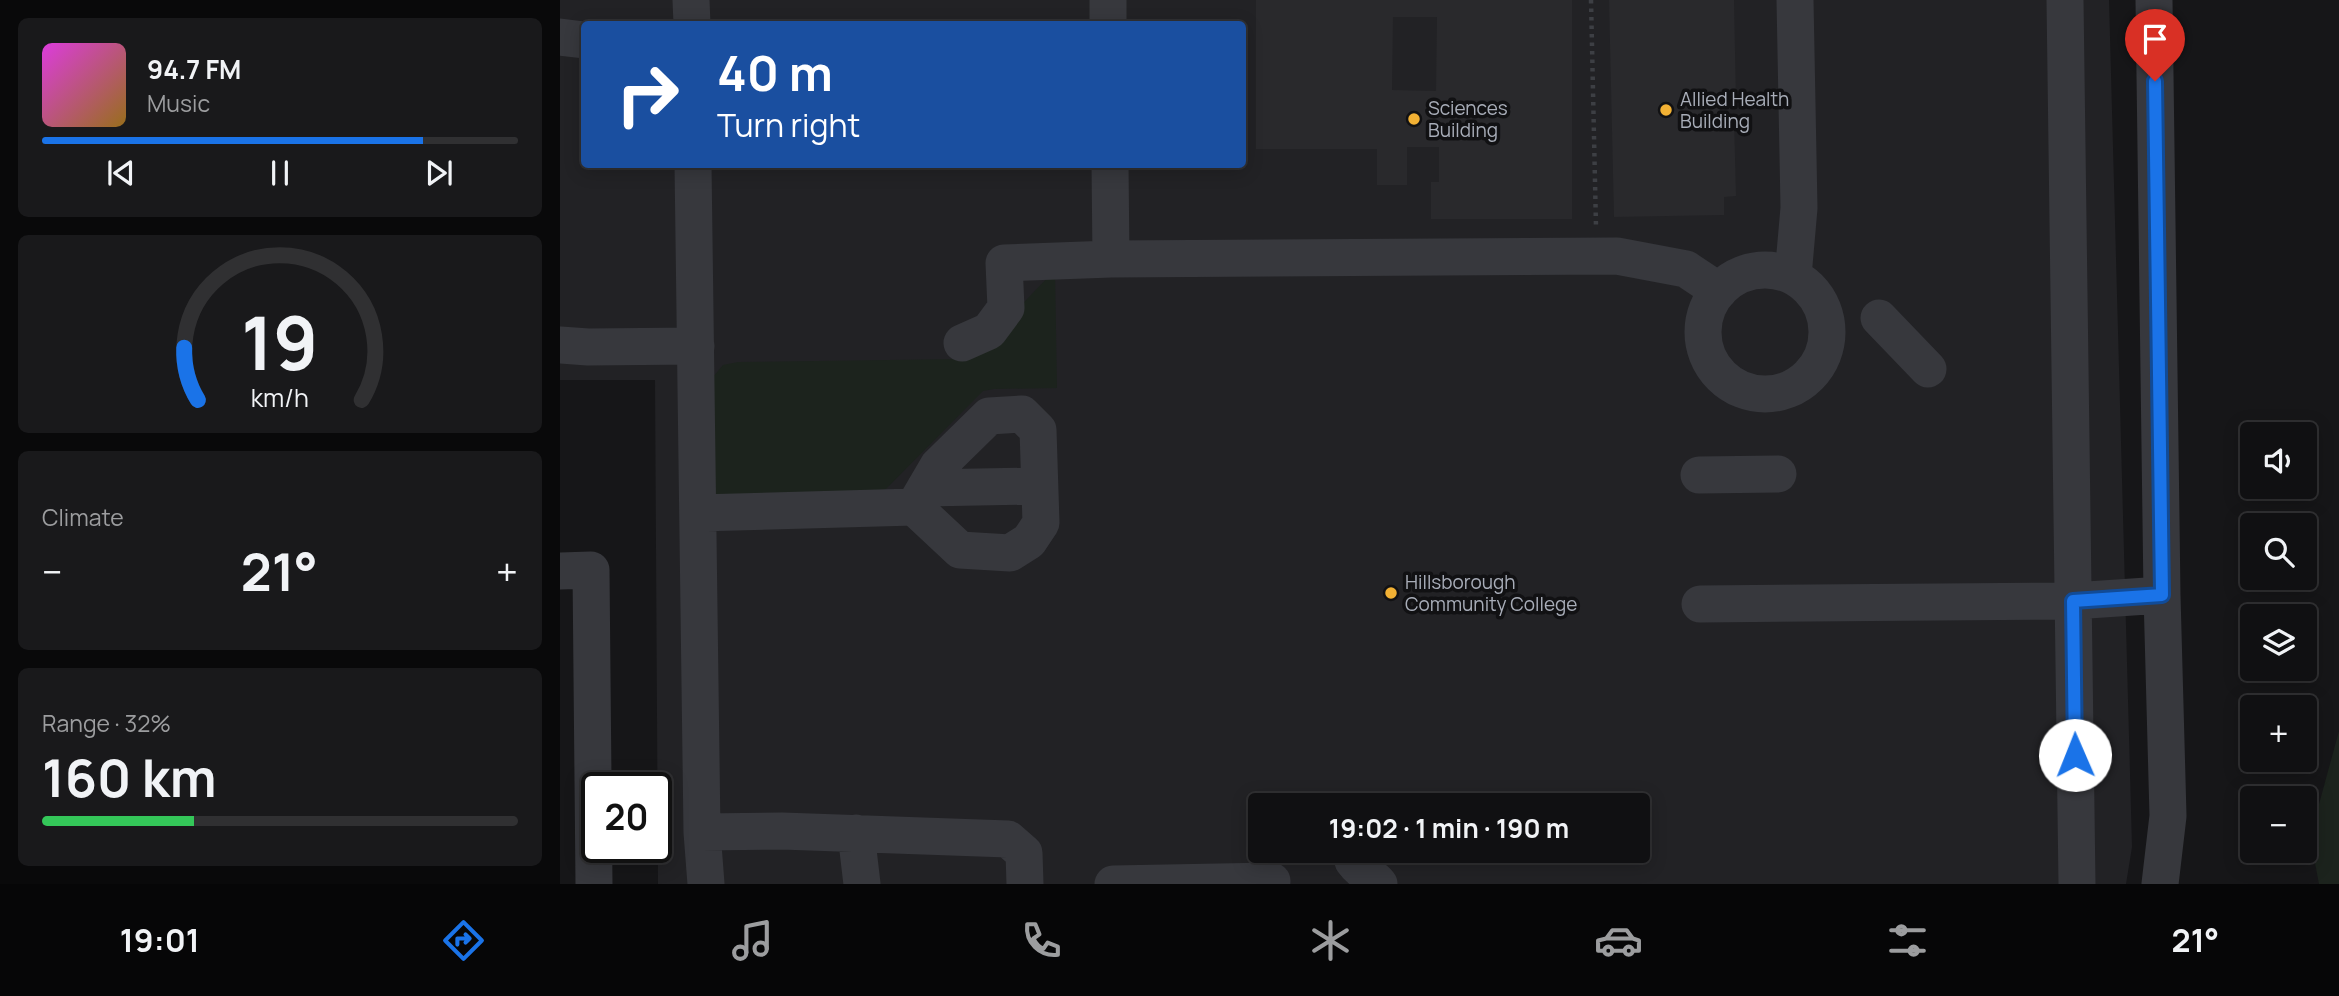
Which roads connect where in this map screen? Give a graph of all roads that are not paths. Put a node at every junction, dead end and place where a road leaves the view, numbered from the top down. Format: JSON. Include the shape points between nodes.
{"nodes":[{"id":1,"x":691,"y":0,"type":"edge"},
{"id":2,"x":1108,"y":0,"type":"edge"},
{"id":3,"x":1795,"y":0,"type":"edge"},
{"id":4,"x":2065,"y":0,"type":"edge"},
{"id":5,"x":2154,"y":0,"type":"edge"},
{"id":6,"x":692,"y":21,"type":"edge"},
{"id":7,"x":1108,"y":21,"type":"edge"},
{"id":8,"x":560,"y":37,"type":"edge"},
{"id":9,"x":581,"y":40,"type":"edge"},
{"id":10,"x":693,"y":168,"type":"edge"},
{"id":11,"x":1110,"y":168,"type":"edge"},
{"id":12,"x":1111,"y":259,"type":"junction"},
{"id":13,"x":1793,"y":276,"type":"junction"},
{"id":14,"x":1719,"y":291,"type":"junction"},
{"id":15,"x":1879,"y":318,"type":"dead end"},
{"id":16,"x":962,"y":343,"type":"dead end"},
{"id":17,"x":560,"y":345,"type":"edge"},
{"id":18,"x":696,"y":346,"type":"junction"},
{"id":19,"x":1928,"y":369,"type":"dead end"},
{"id":20,"x":1777,"y":474,"type":"dead end"},
{"id":21,"x":1699,"y":475,"type":"dead end"},
{"id":22,"x":1040,"y":486,"type":"junction"},
{"id":23,"x":920,"y":498,"type":"junction"},
{"id":24,"x":698,"y":513,"type":"junction"},
{"id":25,"x":560,"y":571,"type":"edge"},
{"id":26,"x":2162,"y":595,"type":"junction"},
{"id":27,"x":2073,"y":601,"type":"junction"},
{"id":28,"x":1700,"y":604,"type":"dead end"},
{"id":29,"x":2168,"y":816,"type":"junction"},
{"id":30,"x":702,"y":832,"type":"junction"},
{"id":31,"x":856,"y":832,"type":"junction"},
{"id":32,"x":1272,"y":881,"type":"dead end"},
{"id":33,"x":594,"y":884,"type":"edge"},
{"id":34,"x":706,"y":884,"type":"edge"},
{"id":35,"x":862,"y":884,"type":"edge"},
{"id":36,"x":1025,"y":884,"type":"edge"},
{"id":37,"x":1113,"y":884,"type":"edge"},
{"id":38,"x":2077,"y":884,"type":"edge"},
{"id":39,"x":2160,"y":884,"type":"edge"},
{"id":40,"x":2182,"y":884,"type":"edge"}],
"edges":[{"from":1,"to":6,"type":"street"},
{"from":2,"to":7,"type":"street"},
{"from":3,"to":13,"type":"street","via":[[1799,208]]},
{"from":4,"to":27,"type":"street"},
{"from":5,"to":26,"type":"street"},
{"from":8,"to":9,"type":"street"},
{"from":10,"to":18,"type":"street"},
{"from":11,"to":12,"type":"street"},
{"from":12,"to":14,"type":"street","via":[[1617,256],[1686,269]]},
{"from":12,"to":16,"type":"street","via":[[1004,263],[1006,308],[989,331]]},
{"from":13,"to":14,"type":"street","via":[[1753,271],[1734,278]]},
{"from":13,"to":14,"type":"street","via":[[1821,304],[1827,324],[1819,363],[1789,390],[1748,392],[1729,383],[1714,368],[1705,349],[1703,328]]},
{"from":15,"to":19,"type":"street"},
{"from":17,"to":18,"type":"street"},
{"from":18,"to":24,"type":"street"},
{"from":20,"to":21,"type":"street"},
{"from":22,"to":23,"type":"street"},
{"from":22,"to":23,"type":"street","via":[[1041,523],[1029,541],[1010,553],[960,550]]},
{"from":22,"to":23,"type":"street","via":[[1038,430],[1022,414],[989,416],[939,467]]},
{"from":23,"to":24,"type":"street"},
{"from":24,"to":30,"type":"street"},
{"from":25,"to":33,"type":"street","via":[[591,570]]},
{"from":26,"to":27,"type":"street"},
{"from":26,"to":29,"type":"street"},
{"from":27,"to":28,"type":"street"},
{"from":27,"to":38,"type":"street"},
{"from":29,"to":39,"type":"street"},
{"from":29,"to":40,"type":"street"},
{"from":30,"to":31,"type":"street"},
{"from":30,"to":34,"type":"street"},
{"from":31,"to":35,"type":"street"},
{"from":31,"to":36,"type":"street","via":[[1008,839],[1024,853]]},
{"from":32,"to":37,"type":"street"}]}
